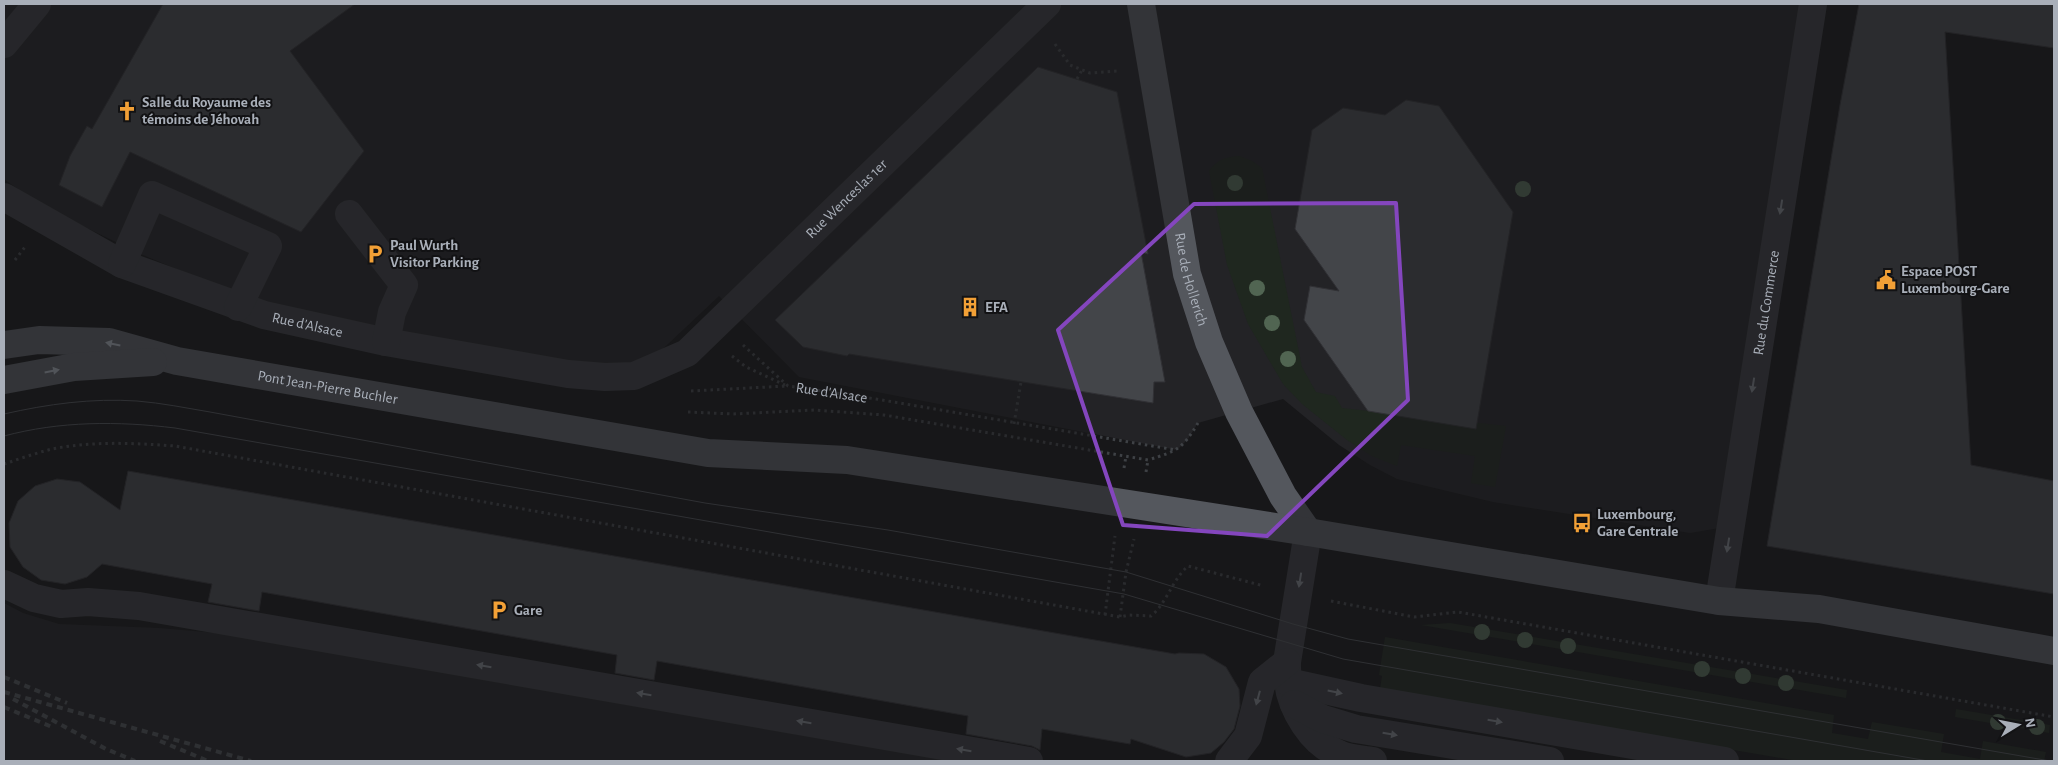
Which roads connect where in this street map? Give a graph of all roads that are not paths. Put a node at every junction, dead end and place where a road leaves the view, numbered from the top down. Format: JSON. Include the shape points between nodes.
{"nodes":[{"id":1,"x":37,"y":4,"type":"edge"},
{"id":2,"x":1047,"y":4,"type":"edge"},
{"id":3,"x":1141,"y":4,"type":"edge"},
{"id":4,"x":1813,"y":4,"type":"edge"},
{"id":5,"x":4,"y":44,"type":"edge"},
{"id":6,"x":6,"y":203,"type":"edge"},
{"id":7,"x":349,"y":214,"type":"dead end"},
{"id":8,"x":122,"y":264,"type":"junction"},
{"id":9,"x":238,"y":307,"type":"junction"},
{"id":10,"x":386,"y":342,"type":"junction"},
{"id":11,"x":4,"y":345,"type":"edge"},
{"id":12,"x":177,"y":361,"type":"junction"},
{"id":13,"x":634,"y":376,"type":"joint"},
{"id":14,"x":4,"y":380,"type":"edge"},
{"id":15,"x":1308,"y":532,"type":"junction"},
{"id":16,"x":4,"y":584,"type":"edge"},
{"id":17,"x":1719,"y":601,"type":"junction"},
{"id":18,"x":2054,"y":651,"type":"edge"},
{"id":19,"x":1290,"y":683,"type":"junction"},
{"id":20,"x":1696,"y":758,"type":"edge"},
{"id":21,"x":1029,"y":761,"type":"edge"},
{"id":22,"x":1229,"y":761,"type":"edge"},
{"id":23,"x":1373,"y":761,"type":"edge"},
{"id":24,"x":1550,"y":761,"type":"edge"},
{"id":25,"x":1725,"y":761,"type":"edge"}],
"edges":[{"from":1,"to":5,"type":"street"},
{"from":2,"to":13,"type":"street","name":"Rue Wenceslas 1er","via":[[687,353]]},
{"from":3,"to":15,"type":"main road","name":"Rue de Hollerich","via":[[1187,274],[1209,342],[1239,412],[1283,496]]},
{"from":4,"to":17,"type":"street","name":"Rue du Commerce","one_way":true},
{"from":6,"to":8,"type":"street","name":"Rue d'Alsace"},
{"from":7,"to":10,"type":"street","via":[[404,285],[392,312]]},
{"from":8,"to":9,"type":"street","name":"Rue d'Alsace"},
{"from":8,"to":9,"type":"street","via":[[152,195],[268,246]]},
{"from":9,"to":10,"type":"street","name":"Rue d'Alsace"},
{"from":10,"to":13,"type":"street","name":"Rue d'Alsace","via":[[568,374]]},
{"from":12,"to":11,"type":"main road","name":"Pont Jean-Pierre Buchler","one_way":true,"via":[[110,342],[39,340]]},
{"from":14,"to":12,"type":"main road","name":"Pont Jean-Pierre Buchler","one_way":true,"via":[[74,366]]},
{"from":12,"to":15,"type":"main road","name":"Pont Jean-Pierre Buchler","via":[[708,453],[847,460]]},
{"from":15,"to":17,"type":"main road","name":"Pont Jean-Pierre Buchler"},
{"from":15,"to":19,"type":"street","one_way":true},
{"from":21,"to":16,"type":"street","one_way":true,"via":[[139,606],[88,602],[61,604],[34,598]]},
{"from":17,"to":18,"type":"main road","name":"Pont Jean-Pierre Buchler","via":[[1819,609]]},
{"from":19,"to":20,"type":"street","one_way":true},
{"from":19,"to":22,"type":"street","one_way":true,"via":[[1262,682],[1248,736]]},
{"from":19,"to":23,"type":"street","via":[[1304,724],[1326,748],[1340,755]]},
{"from":19,"to":24,"type":"street","one_way":true,"via":[[1323,719],[1356,729]]},
{"from":20,"to":25,"type":"street"}]}
